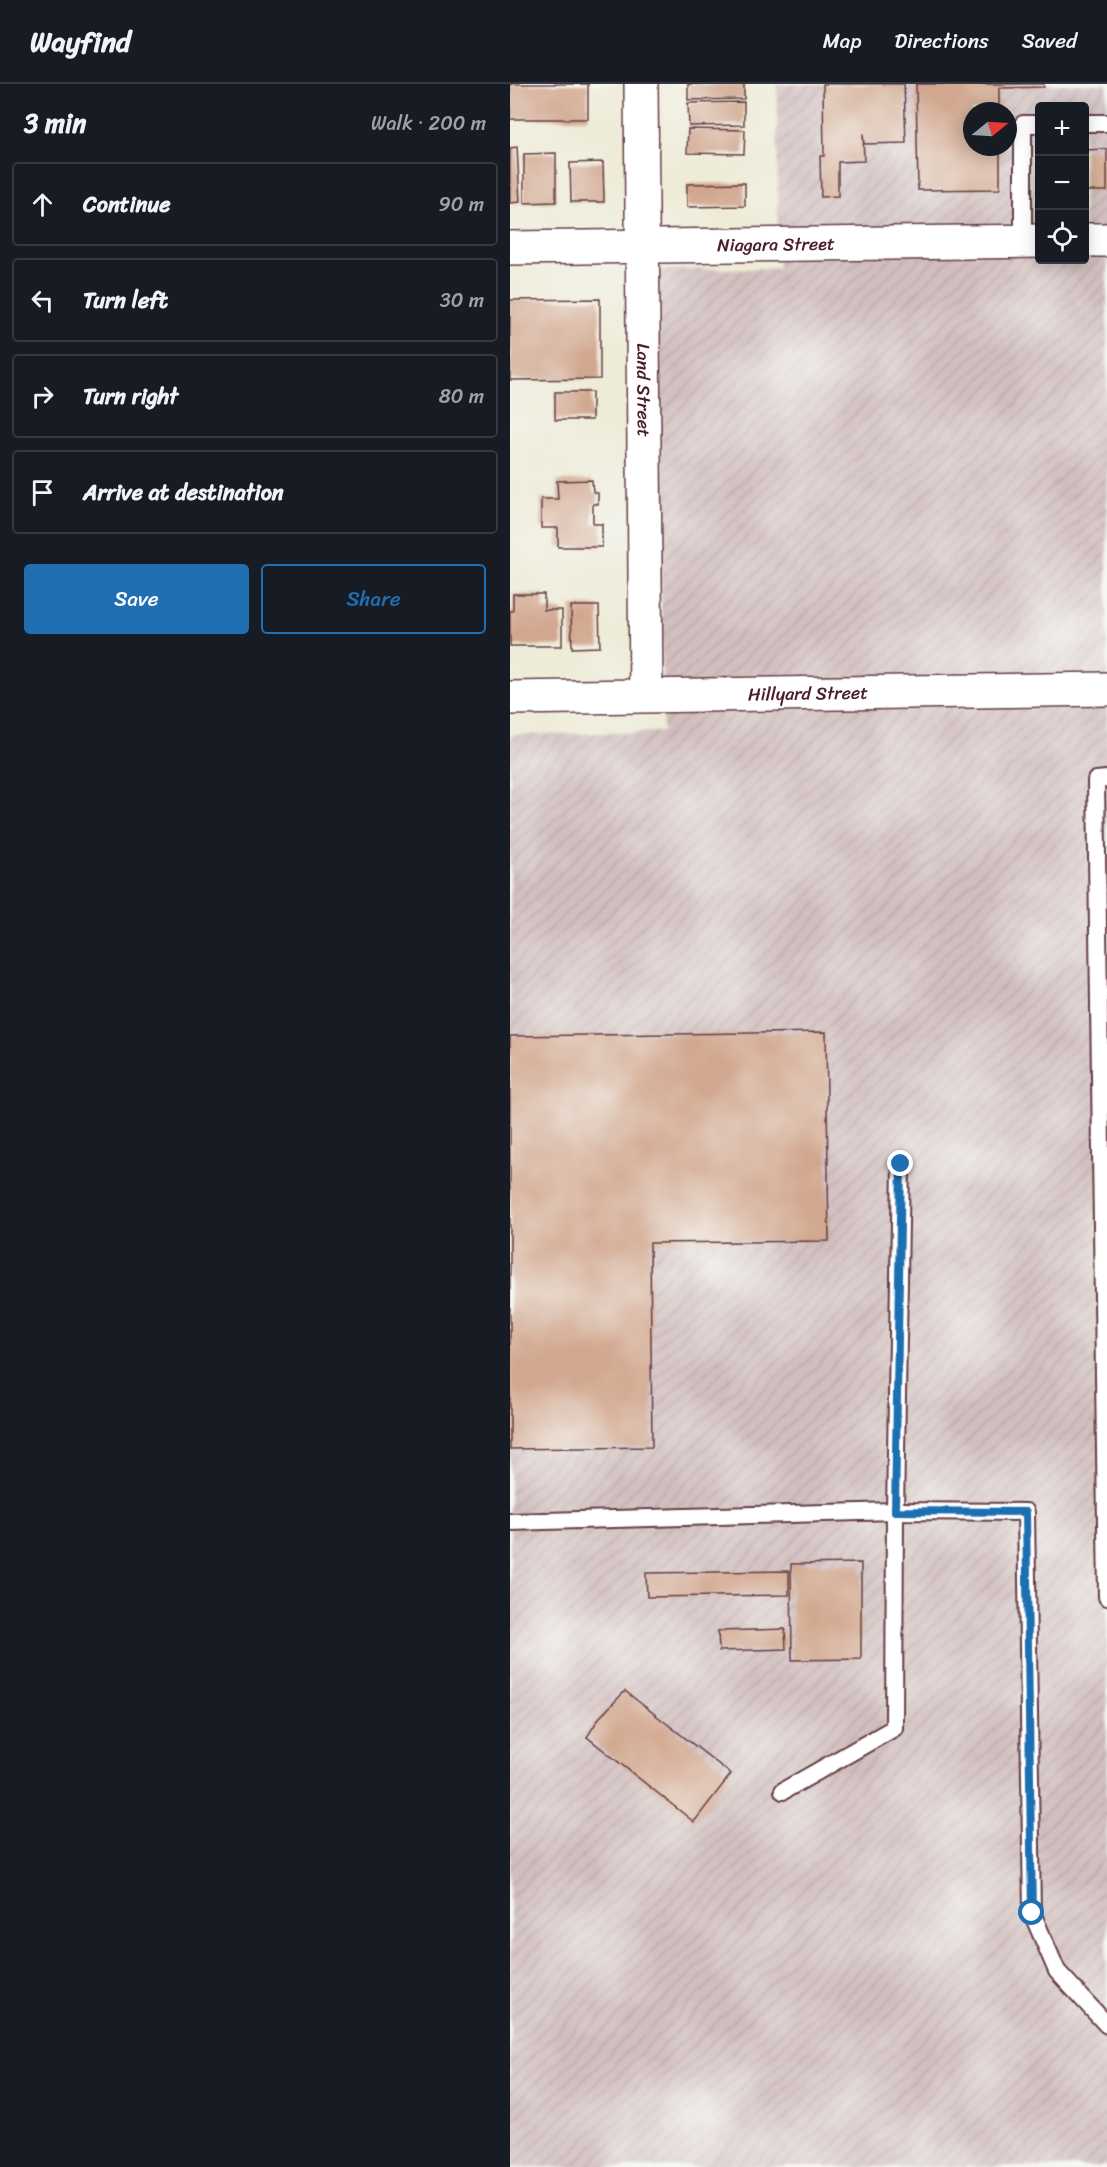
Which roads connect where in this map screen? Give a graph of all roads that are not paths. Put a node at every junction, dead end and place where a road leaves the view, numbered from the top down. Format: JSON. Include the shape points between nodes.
{"nodes":[{"id":1,"x":641,"y":84,"type":"edge"},
{"id":2,"x":1089,"y":123,"type":"edge"},
{"id":3,"x":1107,"y":123,"type":"edge"},
{"id":4,"x":1035,"y":124,"type":"edge"},
{"id":5,"x":1089,"y":240,"type":"edge"},
{"id":6,"x":1107,"y":240,"type":"edge"},
{"id":7,"x":1031,"y":241,"type":"edge"},
{"id":8,"x":641,"y":246,"type":"junction"},
{"id":9,"x":510,"y":248,"type":"edge"},
{"id":10,"x":1107,"y":689,"type":"edge"},
{"id":11,"x":646,"y":695,"type":"junction"},
{"id":12,"x":510,"y":698,"type":"edge"},
{"id":13,"x":1107,"y":779,"type":"edge"},
{"id":14,"x":901,"y":1164,"type":"dead end"},
{"id":15,"x":895,"y":1511,"type":"junction"},
{"id":16,"x":510,"y":1522,"type":"edge"},
{"id":17,"x":1107,"y":1597,"type":"edge"},
{"id":18,"x":783,"y":1791,"type":"dead end"},
{"id":19,"x":1107,"y":2025,"type":"edge"}],
"edges":[{"from":1,"to":8,"type":"street","name":"Land Street"},
{"from":2,"to":3,"type":"lane"},
{"from":4,"to":7,"type":"lane","via":[[1023,124]]},
{"from":5,"to":6,"type":"street"},
{"from":7,"to":8,"type":"street","name":"Niagara Street"},
{"from":8,"to":9,"type":"street","name":"Niagara Street"},
{"from":8,"to":11,"type":"street","name":"Land Street"},
{"from":10,"to":11,"type":"street","name":"Hillyard Street"},
{"from":11,"to":12,"type":"street","name":"Hillyard Street"},
{"from":13,"to":17,"type":"lane","via":[[1096,780]]},
{"from":14,"to":15,"type":"lane"},
{"from":15,"to":16,"type":"lane"},
{"from":15,"to":18,"type":"lane","via":[[894,1728]]},
{"from":15,"to":19,"type":"lane","via":[[1026,1512],[1032,1913],[1057,1971]]}]}
